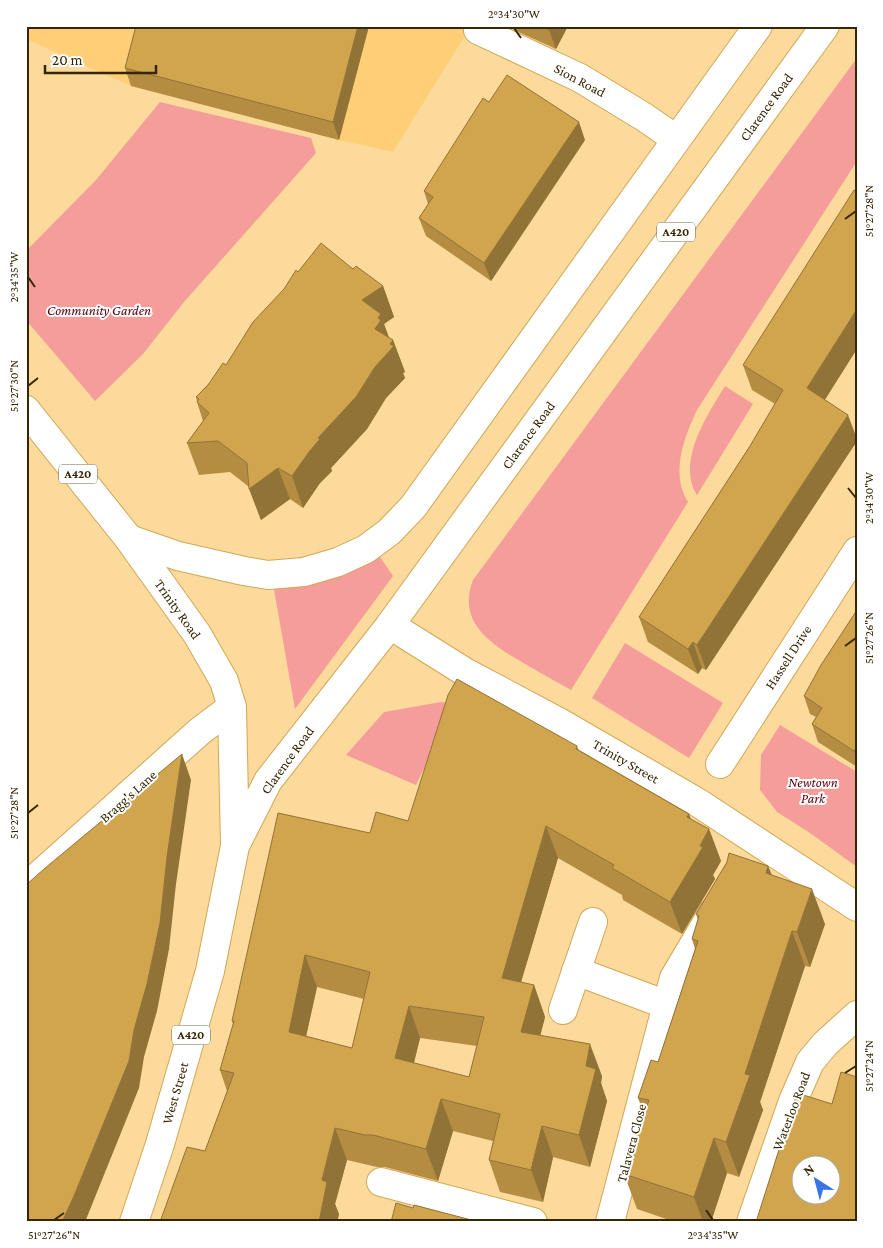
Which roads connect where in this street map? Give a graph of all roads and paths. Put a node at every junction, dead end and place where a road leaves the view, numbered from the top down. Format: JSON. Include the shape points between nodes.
{"nodes":[{"id":1,"x":758,"y":26,"type":"edge"},
{"id":2,"x":825,"y":26,"type":"edge"},
{"id":3,"x":478,"y":30,"type":"dead end"},
{"id":4,"x":676,"y":139,"type":"junction"},
{"id":5,"x":26,"y":410,"type":"edge"},
{"id":6,"x":129,"y":539,"type":"junction"},
{"id":7,"x":857,"y":551,"type":"edge"},
{"id":8,"x":390,"y":625,"type":"junction"},
{"id":9,"x":232,"y":707,"type":"junction"},
{"id":10,"x":720,"y":764,"type":"dead end"},
{"id":11,"x":235,"y":846,"type":"junction"},
{"id":12,"x":26,"y":887,"type":"edge"},
{"id":13,"x":726,"y":889,"type":"edge"},
{"id":14,"x":857,"y":907,"type":"edge"},
{"id":15,"x":593,"y":922,"type":"dead end"},
{"id":16,"x":576,"y":971,"type":"junction"},
{"id":17,"x":667,"y":1005,"type":"junction"},
{"id":18,"x":563,"y":1010,"type":"dead end"},
{"id":19,"x":857,"y":1015,"type":"edge"},
{"id":20,"x":381,"y":1182,"type":"dead end"},
{"id":21,"x":134,"y":1222,"type":"edge"},
{"id":22,"x":533,"y":1222,"type":"edge"},
{"id":23,"x":610,"y":1222,"type":"edge"},
{"id":24,"x":751,"y":1222,"type":"edge"}],
"edges":[{"from":1,"to":4,"type":"main road"},
{"from":2,"to":8,"type":"main road","name":"Clarence Road","number":"A420"},
{"from":3,"to":4,"type":"main road","name":"Sion Road","via":[[580,78]]},
{"from":4,"to":6,"type":"main road","via":[[413,507],[389,532],[366,549],[304,572],[268,575],[178,556]]},
{"from":5,"to":6,"type":"main road","name":"Trinity Road","number":"A420"},
{"from":6,"to":9,"type":"main road","name":"Trinity Road","number":"A420","via":[[197,634],[224,681]]},
{"from":7,"to":10,"type":"main road","name":"Hassell Drive"},
{"from":8,"to":11,"type":"main road","name":"Clarence Road","number":"A420","via":[[268,781]]},
{"from":8,"to":14,"type":"main road","name":"Trinity Street","via":[[465,672],[697,802]]},
{"from":9,"to":11,"type":"main road","name":"Trinity Road","number":"A420"},
{"from":9,"to":12,"type":"main road","name":"Bragg's Lane","via":[[200,731]]},
{"from":11,"to":21,"type":"main road","name":"West Street","number":"A420","via":[[210,971]]},
{"from":13,"to":17,"type":"main road","name":"Talavera Close","via":[[674,978]]},
{"from":15,"to":16,"type":"main road"},
{"from":16,"to":17,"type":"main road"},
{"from":16,"to":18,"type":"main road"},
{"from":17,"to":23,"type":"main road","name":"Talavera Close"},
{"from":19,"to":24,"type":"main road","name":"Waterloo Road","via":[[810,1062]]},
{"from":20,"to":22,"type":"main road"}]}
